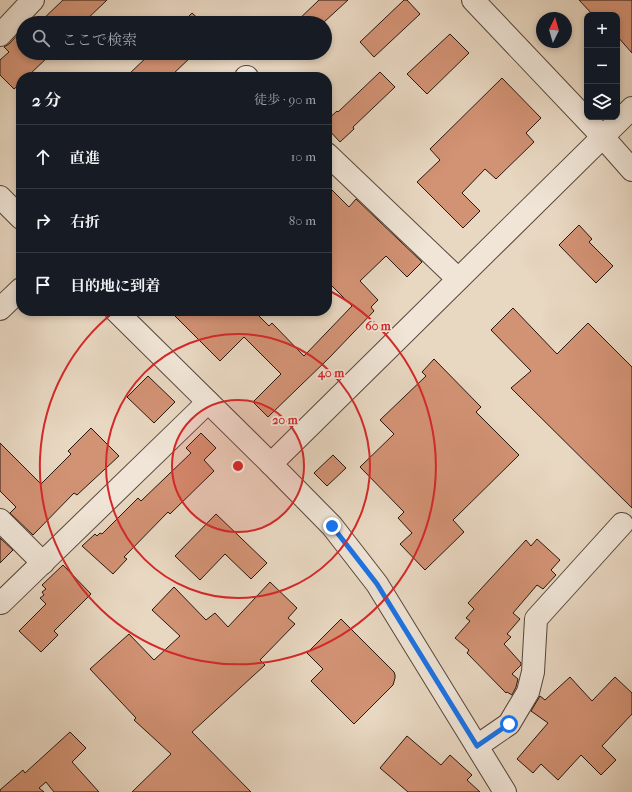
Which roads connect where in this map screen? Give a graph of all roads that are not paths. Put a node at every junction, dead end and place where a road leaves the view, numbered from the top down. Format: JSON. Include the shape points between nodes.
{"nodes":[{"id":1,"x":33,"y":0,"type":"edge"},
{"id":2,"x":474,"y":0,"type":"edge"},
{"id":3,"x":18,"y":16,"type":"edge"},
{"id":4,"x":16,"y":18,"type":"edge"},
{"id":5,"x":0,"y":35,"type":"edge"},
{"id":6,"x":632,"y":108,"type":"edge"},
{"id":7,"x":602,"y":136,"type":"junction"},
{"id":8,"x":332,"y":159,"type":"edge"},
{"id":9,"x":632,"y":170,"type":"edge"},
{"id":10,"x":0,"y":197,"type":"edge"},
{"id":11,"x":16,"y":213,"type":"edge"},
{"id":12,"x":458,"y":279,"type":"junction"},
{"id":13,"x":16,"y":294,"type":"edge"},
{"id":14,"x":0,"y":309,"type":"edge"},
{"id":15,"x":121,"y":316,"type":"edge"},
{"id":16,"x":208,"y":402,"type":"junction"},
{"id":17,"x":271,"y":464,"type":"junction"},
{"id":18,"x":0,"y":520,"type":"edge"},
{"id":19,"x":622,"y":524,"type":"dead end"},
{"id":20,"x":43,"y":563,"type":"junction"},
{"id":21,"x":0,"y":603,"type":"edge"},
{"id":22,"x":477,"y":746,"type":"junction"},
{"id":23,"x":506,"y":792,"type":"edge"}],
"edges":[{"from":1,"to":3,"type":"street"},
{"from":2,"to":7,"type":"street"},
{"from":4,"to":5,"type":"street"},
{"from":6,"to":7,"type":"street"},
{"from":7,"to":9,"type":"street"},
{"from":7,"to":12,"type":"street"},
{"from":8,"to":12,"type":"street"},
{"from":10,"to":11,"type":"street"},
{"from":12,"to":17,"type":"street"},
{"from":13,"to":14,"type":"street"},
{"from":15,"to":16,"type":"street"},
{"from":16,"to":17,"type":"street"},
{"from":16,"to":20,"type":"street"},
{"from":17,"to":22,"type":"street","via":[[332,526],[377,584]]},
{"from":18,"to":20,"type":"street"},
{"from":19,"to":22,"type":"street","via":[[536,619],[533,672],[528,692],[509,724]]},
{"from":20,"to":21,"type":"street"},
{"from":22,"to":23,"type":"street"}]}
